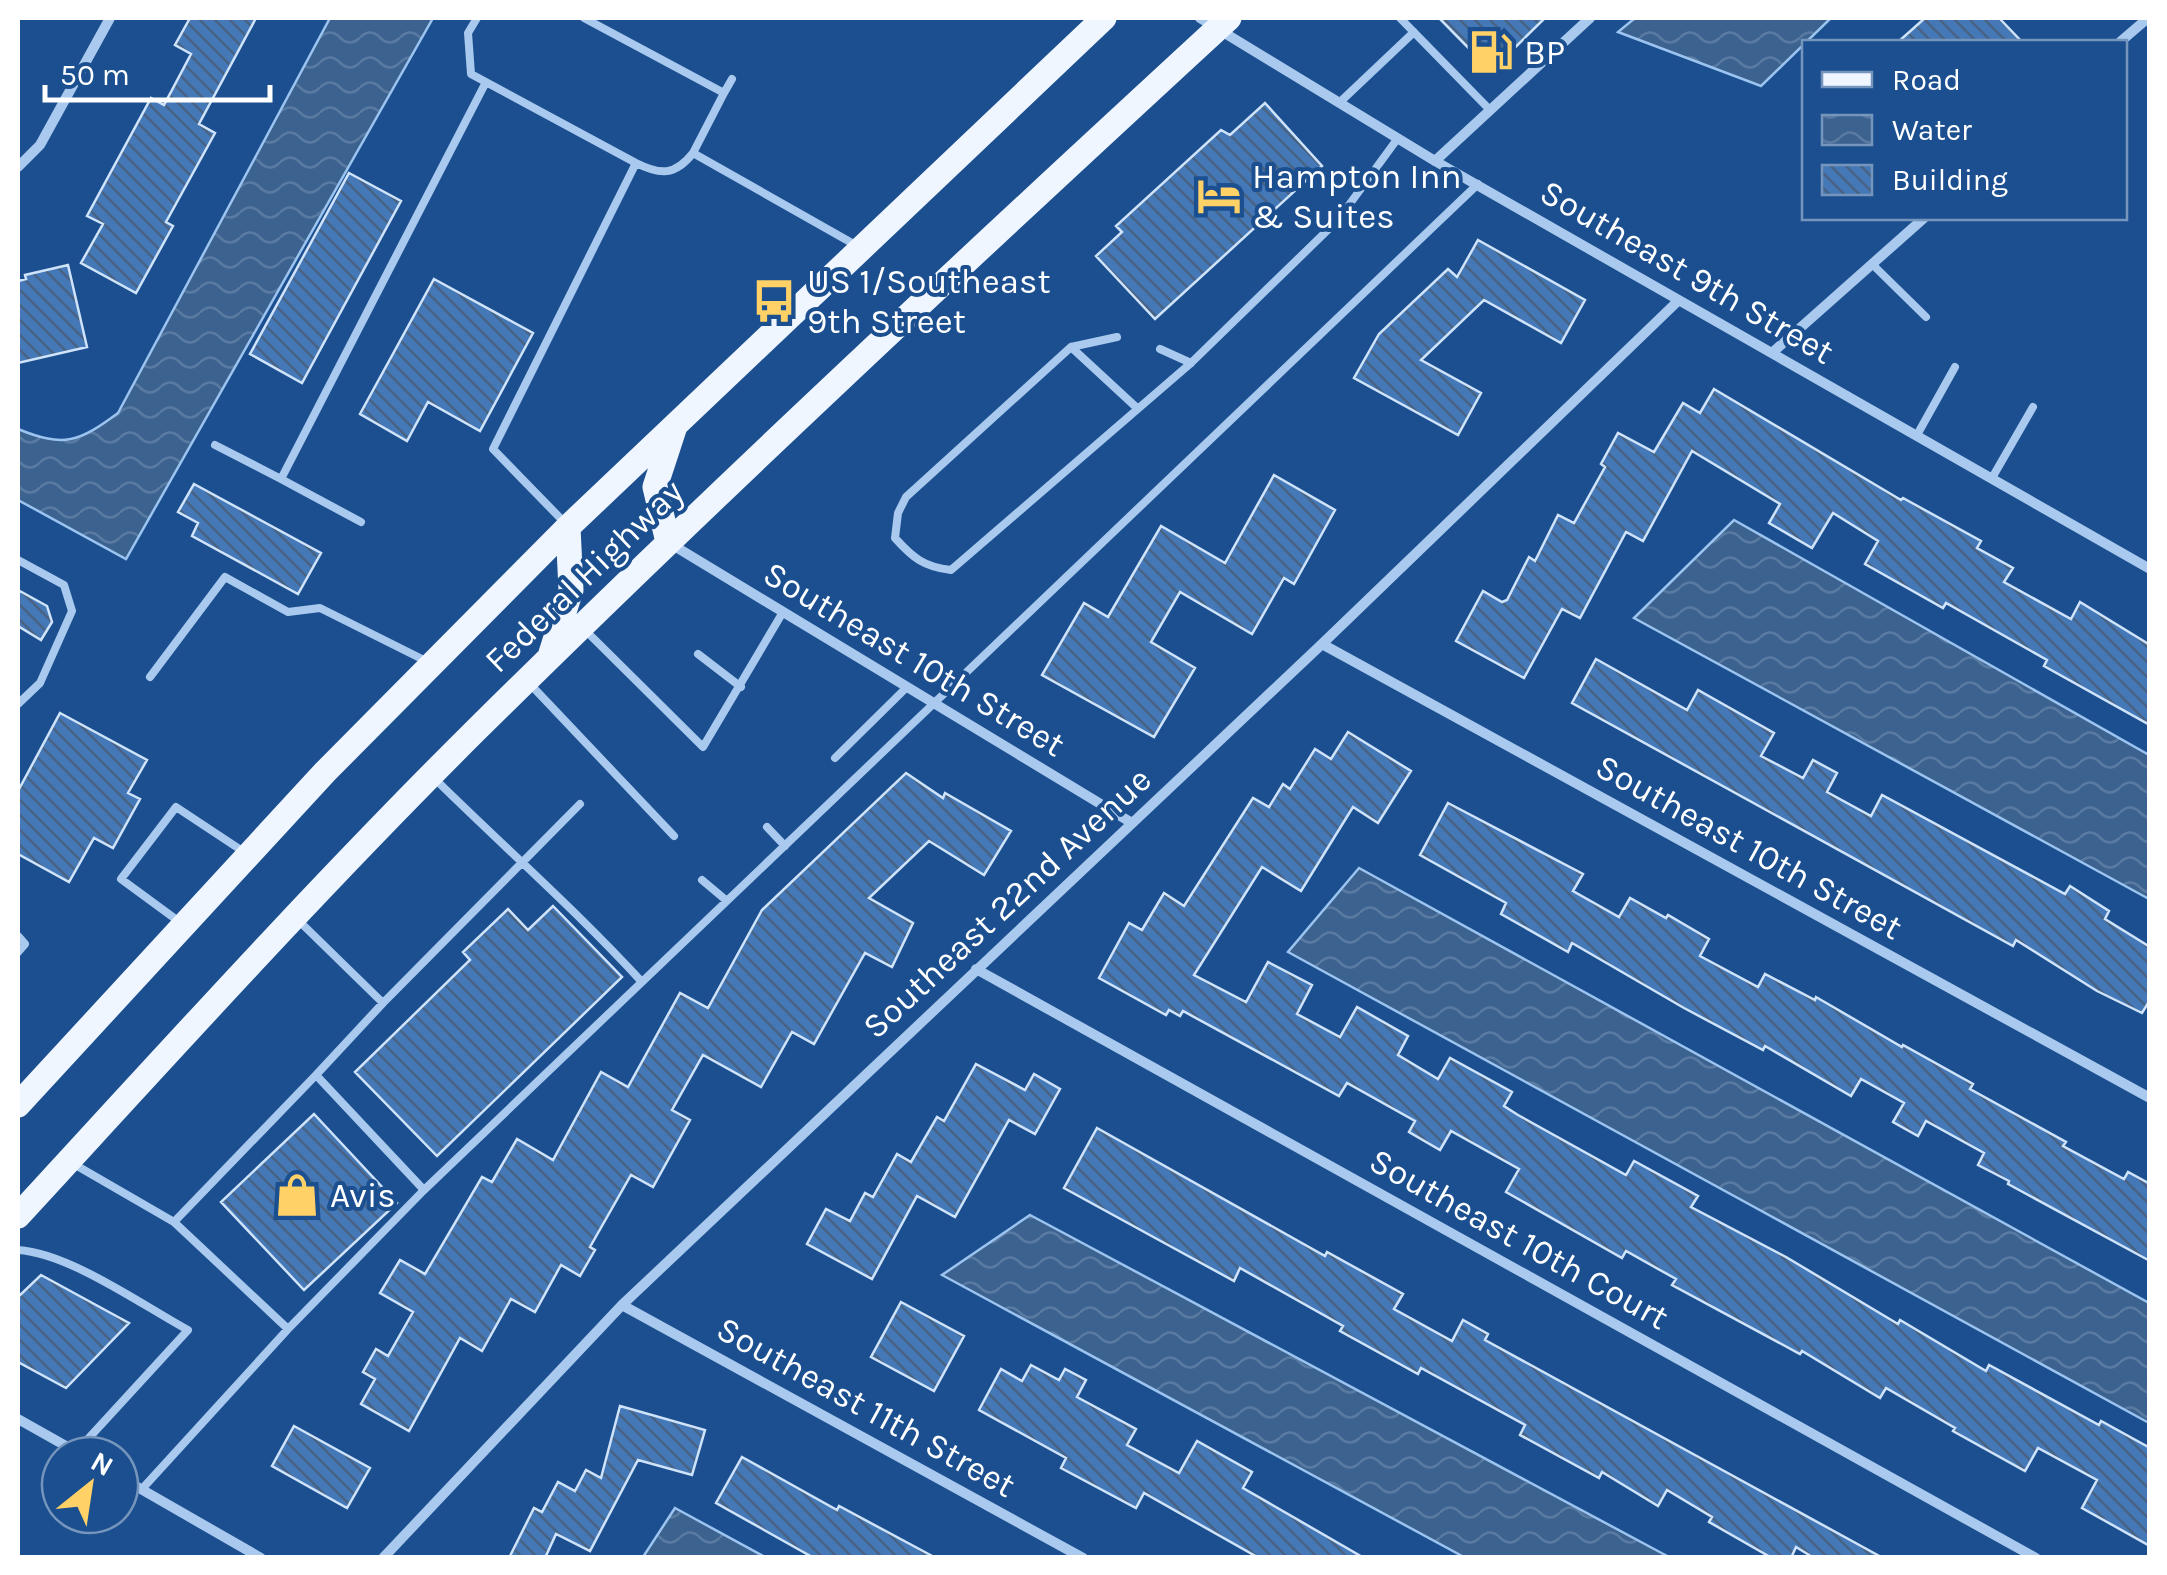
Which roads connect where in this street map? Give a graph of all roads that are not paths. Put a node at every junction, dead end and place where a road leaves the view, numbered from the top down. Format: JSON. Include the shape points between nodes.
{"nodes":[{"id":1,"x":110,"y":18,"type":"edge"},
{"id":2,"x":477,"y":18,"type":"edge"},
{"id":3,"x":584,"y":18,"type":"edge"},
{"id":4,"x":1104,"y":18,"type":"edge"},
{"id":5,"x":1400,"y":18,"type":"edge"},
{"id":6,"x":1590,"y":18,"type":"edge"},
{"id":7,"x":2148,"y":18,"type":"edge"},
{"id":8,"x":1215,"y":22,"type":"edge"},
{"id":9,"x":1414,"y":32,"type":"junction"},
{"id":10,"x":2122,"y":40,"type":"edge"},
{"id":11,"x":732,"y":79,"type":"dead end"},
{"id":12,"x":486,"y":82,"type":"junction"},
{"id":13,"x":724,"y":93,"type":"junction"},
{"id":14,"x":1339,"y":102,"type":"junction"},
{"id":15,"x":1490,"y":110,"type":"junction"},
{"id":16,"x":1398,"y":138,"type":"junction"},
{"id":17,"x":692,"y":153,"type":"junction"},
{"id":18,"x":1435,"y":160,"type":"junction"},
{"id":19,"x":636,"y":162,"type":"junction"},
{"id":20,"x":18,"y":167,"type":"edge"},
{"id":21,"x":1478,"y":184,"type":"junction"},
{"id":22,"x":1922,"y":220,"type":"edge"},
{"id":23,"x":860,"y":248,"type":"junction"},
{"id":24,"x":1872,"y":264,"type":"junction"},
{"id":25,"x":1679,"y":300,"type":"junction"},
{"id":26,"x":1926,"y":317,"type":"dead end"},
{"id":27,"x":1118,"y":337,"type":"dead end"},
{"id":28,"x":1070,"y":347,"type":"junction"},
{"id":29,"x":1160,"y":349,"type":"dead end"},
{"id":30,"x":1774,"y":352,"type":"junction"},
{"id":31,"x":1191,"y":363,"type":"junction"},
{"id":32,"x":1954,"y":367,"type":"dead end"},
{"id":33,"x":2033,"y":407,"type":"dead end"},
{"id":34,"x":1137,"y":408,"type":"junction"},
{"id":35,"x":677,"y":421,"type":"junction"},
{"id":36,"x":1918,"y":435,"type":"junction"},
{"id":37,"x":215,"y":445,"type":"dead end"},
{"id":38,"x":1992,"y":478,"type":"junction"},
{"id":39,"x":281,"y":479,"type":"junction"},
{"id":40,"x":360,"y":522,"type":"dead end"},
{"id":41,"x":568,"y":526,"type":"junction"},
{"id":42,"x":668,"y":542,"type":"junction"},
{"id":43,"x":18,"y":560,"type":"edge"},
{"id":44,"x":2150,"y":569,"type":"edge"},
{"id":45,"x":783,"y":612,"type":"junction"},
{"id":46,"x":582,"y":627,"type":"junction"},
{"id":47,"x":1322,"y":644,"type":"junction"},
{"id":48,"x":698,"y":654,"type":"dead end"},
{"id":49,"x":550,"y":658,"type":"junction"},
{"id":50,"x":432,"y":664,"type":"junction"},
{"id":51,"x":150,"y":676,"type":"dead end"},
{"id":52,"x":527,"y":681,"type":"junction"},
{"id":53,"x":740,"y":687,"type":"junction"},
{"id":54,"x":907,"y":687,"type":"junction"},
{"id":55,"x":934,"y":703,"type":"junction"},
{"id":56,"x":18,"y":704,"type":"edge"},
{"id":57,"x":835,"y":758,"type":"dead end"},
{"id":58,"x":432,"y":776,"type":"junction"},
{"id":59,"x":580,"y":804,"type":"dead end"},
{"id":60,"x":1132,"y":823,"type":"junction"},
{"id":61,"x":767,"y":827,"type":"dead end"},
{"id":62,"x":674,"y":836,"type":"dead end"},
{"id":63,"x":785,"y":846,"type":"junction"},
{"id":64,"x":248,"y":854,"type":"junction"},
{"id":65,"x":521,"y":863,"type":"junction"},
{"id":66,"x":702,"y":880,"type":"dead end"},
{"id":67,"x":727,"y":901,"type":"junction"},
{"id":68,"x":294,"y":917,"type":"junction"},
{"id":69,"x":183,"y":924,"type":"junction"},
{"id":70,"x":18,"y":936,"type":"edge"},
{"id":71,"x":18,"y":952,"type":"edge"},
{"id":72,"x":976,"y":970,"type":"junction"},
{"id":73,"x":642,"y":982,"type":"junction"},
{"id":74,"x":382,"y":1003,"type":"junction"},
{"id":75,"x":316,"y":1075,"type":"junction"},
{"id":76,"x":2150,"y":1098,"type":"edge"},
{"id":77,"x":18,"y":1105,"type":"edge"},
{"id":78,"x":68,"y":1161,"type":"junction"},
{"id":79,"x":424,"y":1190,"type":"junction"},
{"id":80,"x":18,"y":1216,"type":"edge"},
{"id":81,"x":174,"y":1222,"type":"junction"},
{"id":82,"x":18,"y":1250,"type":"edge"},
{"id":83,"x":622,"y":1305,"type":"junction"},
{"id":84,"x":288,"y":1330,"type":"junction"},
{"id":85,"x":18,"y":1418,"type":"edge"},
{"id":86,"x":47,"y":1435,"type":"edge"},
{"id":87,"x":96,"y":1435,"type":"edge"},
{"id":88,"x":142,"y":1490,"type":"joint"},
{"id":89,"x":261,"y":1558,"type":"edge"},
{"id":90,"x":383,"y":1558,"type":"edge"},
{"id":91,"x":1082,"y":1558,"type":"edge"},
{"id":92,"x":2036,"y":1558,"type":"edge"}],
"edges":[{"from":1,"to":20,"type":"street","via":[[40,145]]},
{"from":2,"to":12,"type":"lane","via":[[468,33],[470,74]]},
{"from":3,"to":13,"type":"lane"},
{"from":4,"to":23,"type":"main road","name":"Federal Highway"},
{"from":5,"to":9,"type":"lane"},
{"from":6,"to":15,"type":"street"},
{"from":7,"to":10,"type":"street"},
{"from":8,"to":14,"type":"street","name":"Southeast 9th Street"},
{"from":8,"to":42,"type":"main road","name":"Federal Highway"},
{"from":9,"to":14,"type":"lane"},
{"from":9,"to":15,"type":"lane"},
{"from":11,"to":13,"type":"lane"},
{"from":12,"to":19,"type":"lane"},
{"from":12,"to":39,"type":"lane"},
{"from":13,"to":17,"type":"lane"},
{"from":14,"to":16,"type":"street","name":"Southeast 9th Street"},
{"from":15,"to":18,"type":"street"},
{"from":16,"to":18,"type":"street","name":"Southeast 9th Street"},
{"from":16,"to":31,"type":"lane","via":[[1338,220]]},
{"from":17,"to":19,"type":"lane","via":[[668,174]]},
{"from":17,"to":23,"type":"lane"},
{"from":18,"to":21,"type":"street","name":"Southeast 9th Street"},
{"from":19,"to":41,"type":"lane","via":[[493,449]]},
{"from":21,"to":25,"type":"street","name":"Southeast 9th Street"},
{"from":21,"to":55,"type":"lane"},
{"from":22,"to":24,"type":"street"},
{"from":23,"to":35,"type":"main road","name":"Federal Highway"},
{"from":24,"to":26,"type":"lane"},
{"from":24,"to":30,"type":"street"},
{"from":25,"to":30,"type":"street","name":"Southeast 9th Street"},
{"from":25,"to":47,"type":"street","name":"Southeast 22nd Avenue"},
{"from":27,"to":28,"type":"lane"},
{"from":28,"to":34,"type":"lane"},
{"from":28,"to":34,"type":"lane","via":[[906,496],[894,538],[914,559],[951,570]]},
{"from":29,"to":31,"type":"lane"},
{"from":30,"to":36,"type":"street","name":"Southeast 9th Street"},
{"from":31,"to":34,"type":"lane"},
{"from":32,"to":36,"type":"lane"},
{"from":33,"to":38,"type":"lane"},
{"from":35,"to":41,"type":"main road","name":"Federal Highway"},
{"from":35,"to":42,"type":"main road","via":[[656,487]]},
{"from":36,"to":38,"type":"street","name":"Southeast 9th Street"},
{"from":37,"to":39,"type":"lane"},
{"from":38,"to":44,"type":"street","name":"Southeast 9th Street"},
{"from":39,"to":40,"type":"lane"},
{"from":41,"to":49,"type":"main road","via":[[571,590]]},
{"from":41,"to":50,"type":"main road","name":"Federal Highway"},
{"from":42,"to":45,"type":"street","name":"Southeast 10th Street"},
{"from":42,"to":46,"type":"main road","name":"Federal Highway"},
{"from":43,"to":56,"type":"lane","via":[[64,586],[72,610],[40,682]]},
{"from":45,"to":53,"type":"lane"},
{"from":45,"to":54,"type":"street","name":"Southeast 10th Street"},
{"from":46,"to":49,"type":"main road","name":"Federal Highway"},
{"from":46,"to":53,"type":"lane","via":[[703,746]]},
{"from":47,"to":60,"type":"street","name":"Southeast 22nd Avenue"},
{"from":47,"to":76,"type":"street","name":"Southeast 10th Street"},
{"from":48,"to":53,"type":"lane"},
{"from":49,"to":52,"type":"main road","name":"Federal Highway"},
{"from":50,"to":51,"type":"lane","via":[[320,608],[288,612],[224,577]]},
{"from":50,"to":64,"type":"main road","name":"Federal Highway"},
{"from":52,"to":58,"type":"main road","name":"Federal Highway"},
{"from":52,"to":62,"type":"lane"},
{"from":54,"to":55,"type":"street","name":"Southeast 10th Street"},
{"from":54,"to":57,"type":"lane"},
{"from":55,"to":60,"type":"street","name":"Southeast 10th Street"},
{"from":55,"to":63,"type":"lane"},
{"from":58,"to":65,"type":"lane"},
{"from":58,"to":68,"type":"main road","name":"Federal Highway"},
{"from":59,"to":65,"type":"lane"},
{"from":60,"to":72,"type":"street","name":"Southeast 22nd Avenue"},
{"from":61,"to":63,"type":"lane"},
{"from":63,"to":67,"type":"lane"},
{"from":64,"to":69,"type":"main road","name":"Federal Highway"},
{"from":64,"to":69,"type":"lane","via":[[176,808],[121,880]]},
{"from":65,"to":73,"type":"lane"},
{"from":65,"to":74,"type":"lane"},
{"from":66,"to":67,"type":"lane"},
{"from":67,"to":73,"type":"lane"},
{"from":68,"to":74,"type":"lane"},
{"from":68,"to":78,"type":"main road","name":"Federal Highway"},
{"from":69,"to":77,"type":"main road","name":"Federal Highway"},
{"from":70,"to":71,"type":"lane","via":[[26,944]]},
{"from":72,"to":83,"type":"street","name":"Southeast 22nd Avenue"},
{"from":72,"to":92,"type":"street","name":"Southeast 10th Court"},
{"from":73,"to":79,"type":"lane"},
{"from":74,"to":75,"type":"lane"},
{"from":75,"to":79,"type":"lane"},
{"from":75,"to":81,"type":"lane"},
{"from":78,"to":80,"type":"main road","name":"Federal Highway"},
{"from":78,"to":81,"type":"lane"},
{"from":79,"to":84,"type":"lane"},
{"from":81,"to":84,"type":"lane"},
{"from":82,"to":87,"type":"lane","via":[[66,1263],[188,1330]]},
{"from":83,"to":90,"type":"street","name":"Southeast 22nd Avenue"},
{"from":83,"to":91,"type":"street","name":"Southeast 11th Street"},
{"from":84,"to":88,"type":"lane"},
{"from":85,"to":86,"type":"street"},
{"from":88,"to":89,"type":"street"}]}
